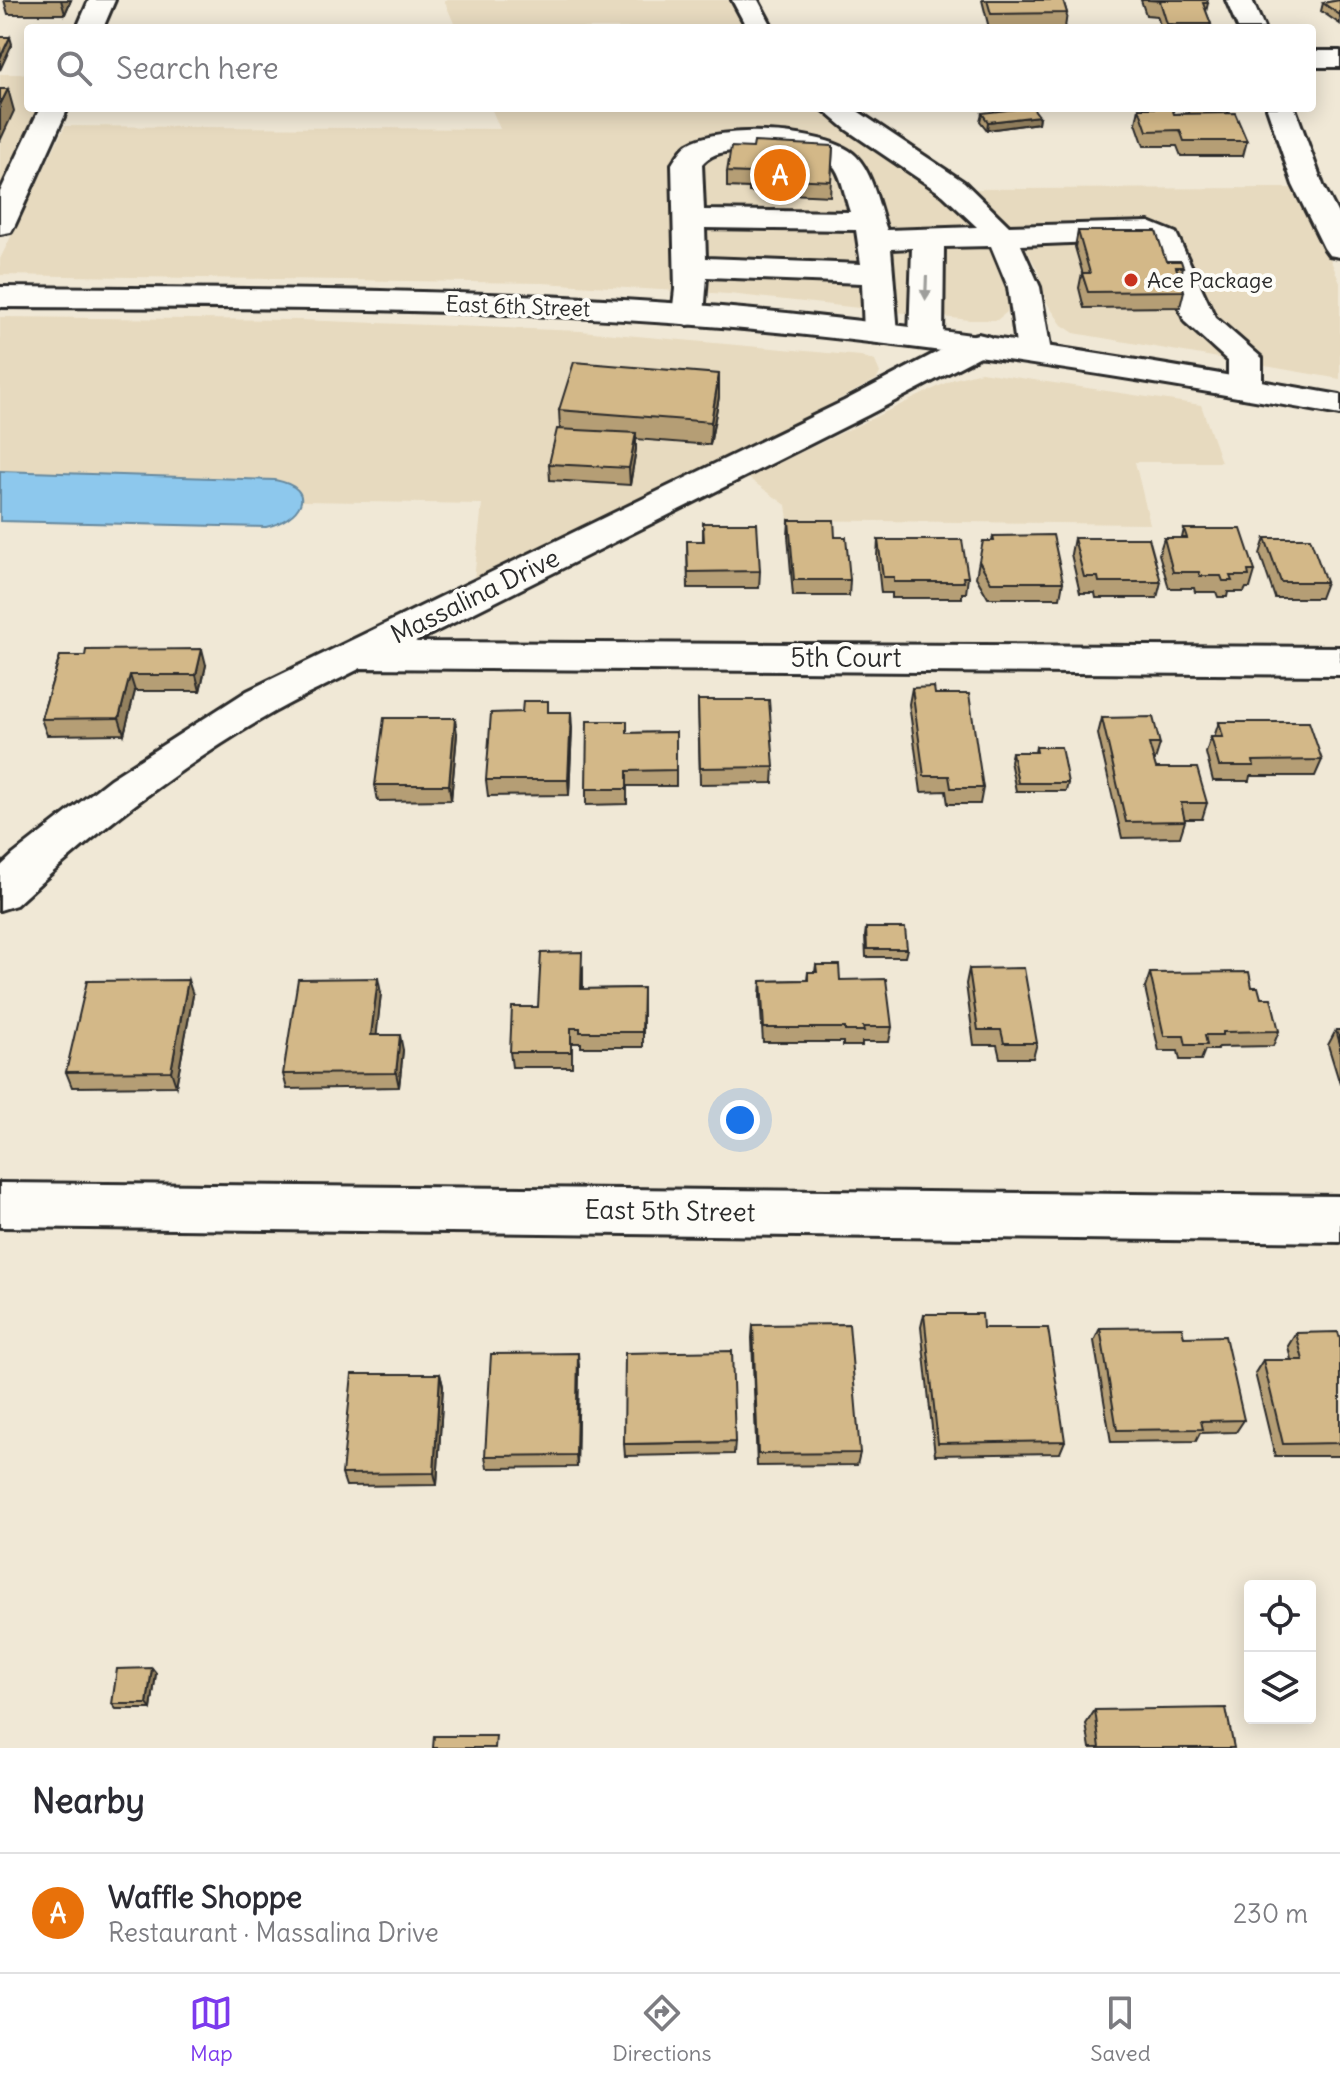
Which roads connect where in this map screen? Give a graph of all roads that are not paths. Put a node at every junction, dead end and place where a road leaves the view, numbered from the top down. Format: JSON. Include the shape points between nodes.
{"nodes":[{"id":1,"x":102,"y":0,"type":"edge"},
{"id":2,"x":745,"y":0,"type":"edge"},
{"id":3,"x":1239,"y":0,"type":"edge"},
{"id":4,"x":92,"y":24,"type":"edge"},
{"id":5,"x":758,"y":24,"type":"edge"},
{"id":6,"x":1249,"y":24,"type":"edge"},
{"id":7,"x":1316,"y":59,"type":"edge"},
{"id":8,"x":1340,"y":59,"type":"edge"},
{"id":9,"x":52,"y":112,"type":"edge"},
{"id":10,"x":841,"y":112,"type":"edge"},
{"id":11,"x":1282,"y":112,"type":"edge"},
{"id":12,"x":687,"y":219,"type":"junction"},
{"id":13,"x":0,"y":225,"type":"edge"},
{"id":14,"x":862,"y":227,"type":"junction"},
{"id":15,"x":1001,"y":237,"type":"junction"},
{"id":16,"x":928,"y":239,"type":"junction"},
{"id":17,"x":1340,"y":248,"type":"edge"},
{"id":18,"x":690,"y":267,"type":"junction"},
{"id":19,"x":878,"y":274,"type":"junction"},
{"id":20,"x":0,"y":297,"type":"edge"},
{"id":21,"x":688,"y":315,"type":"junction"},
{"id":22,"x":881,"y":333,"type":"junction"},
{"id":23,"x":926,"y":338,"type":"junction"},
{"id":24,"x":978,"y":344,"type":"junction"},
{"id":25,"x":1034,"y":352,"type":"junction"},
{"id":26,"x":1245,"y":388,"type":"junction"},
{"id":27,"x":1340,"y":405,"type":"edge"},
{"id":28,"x":353,"y":655,"type":"junction"},
{"id":29,"x":1340,"y":661,"type":"edge"},
{"id":30,"x":0,"y":893,"type":"edge"},
{"id":31,"x":0,"y":1205,"type":"edge"},
{"id":32,"x":1340,"y":1219,"type":"edge"}],
"edges":[{"from":1,"to":4,"type":"street"},
{"from":2,"to":5,"type":"street"},
{"from":3,"to":6,"type":"street"},
{"from":7,"to":8,"type":"street"},
{"from":9,"to":13,"type":"street"},
{"from":10,"to":15,"type":"street","via":[[954,191]]},
{"from":11,"to":17,"type":"street","via":[[1308,185]]},
{"from":12,"to":14,"type":"street"},
{"from":12,"to":14,"type":"street","via":[[687,164],[696,152],[719,144],[795,144],[844,156],[859,188]]},
{"from":12,"to":18,"type":"street"},
{"from":14,"to":16,"type":"street"},
{"from":14,"to":19,"type":"street"},
{"from":15,"to":16,"type":"street"},
{"from":15,"to":25,"type":"street","via":[[1023,285]]},
{"from":15,"to":26,"type":"street","via":[[1149,231],[1165,240],[1201,322],[1245,358]]},
{"from":16,"to":23,"type":"street","one_way":true},
{"from":18,"to":19,"type":"street"},
{"from":18,"to":21,"type":"street"},
{"from":19,"to":22,"type":"street"},
{"from":20,"to":21,"type":"street","name":"East 6th Street","via":[[333,300]]},
{"from":21,"to":22,"type":"street","name":"East 6th Street"},
{"from":22,"to":23,"type":"street","name":"East 6th Street"},
{"from":23,"to":24,"type":"street","name":"East 6th Street"},
{"from":24,"to":25,"type":"street","name":"East 6th Street"},
{"from":24,"to":28,"type":"street","name":"Massalina Drive"},
{"from":25,"to":26,"type":"street","name":"East 6th Street"},
{"from":26,"to":27,"type":"street","name":"East 6th Street"},
{"from":28,"to":29,"type":"street","name":"5th Court"},
{"from":28,"to":30,"type":"street","name":"Massalina Drive","via":[[261,701],[182,750]]},
{"from":31,"to":32,"type":"street","name":"East 5th Street"}]}
